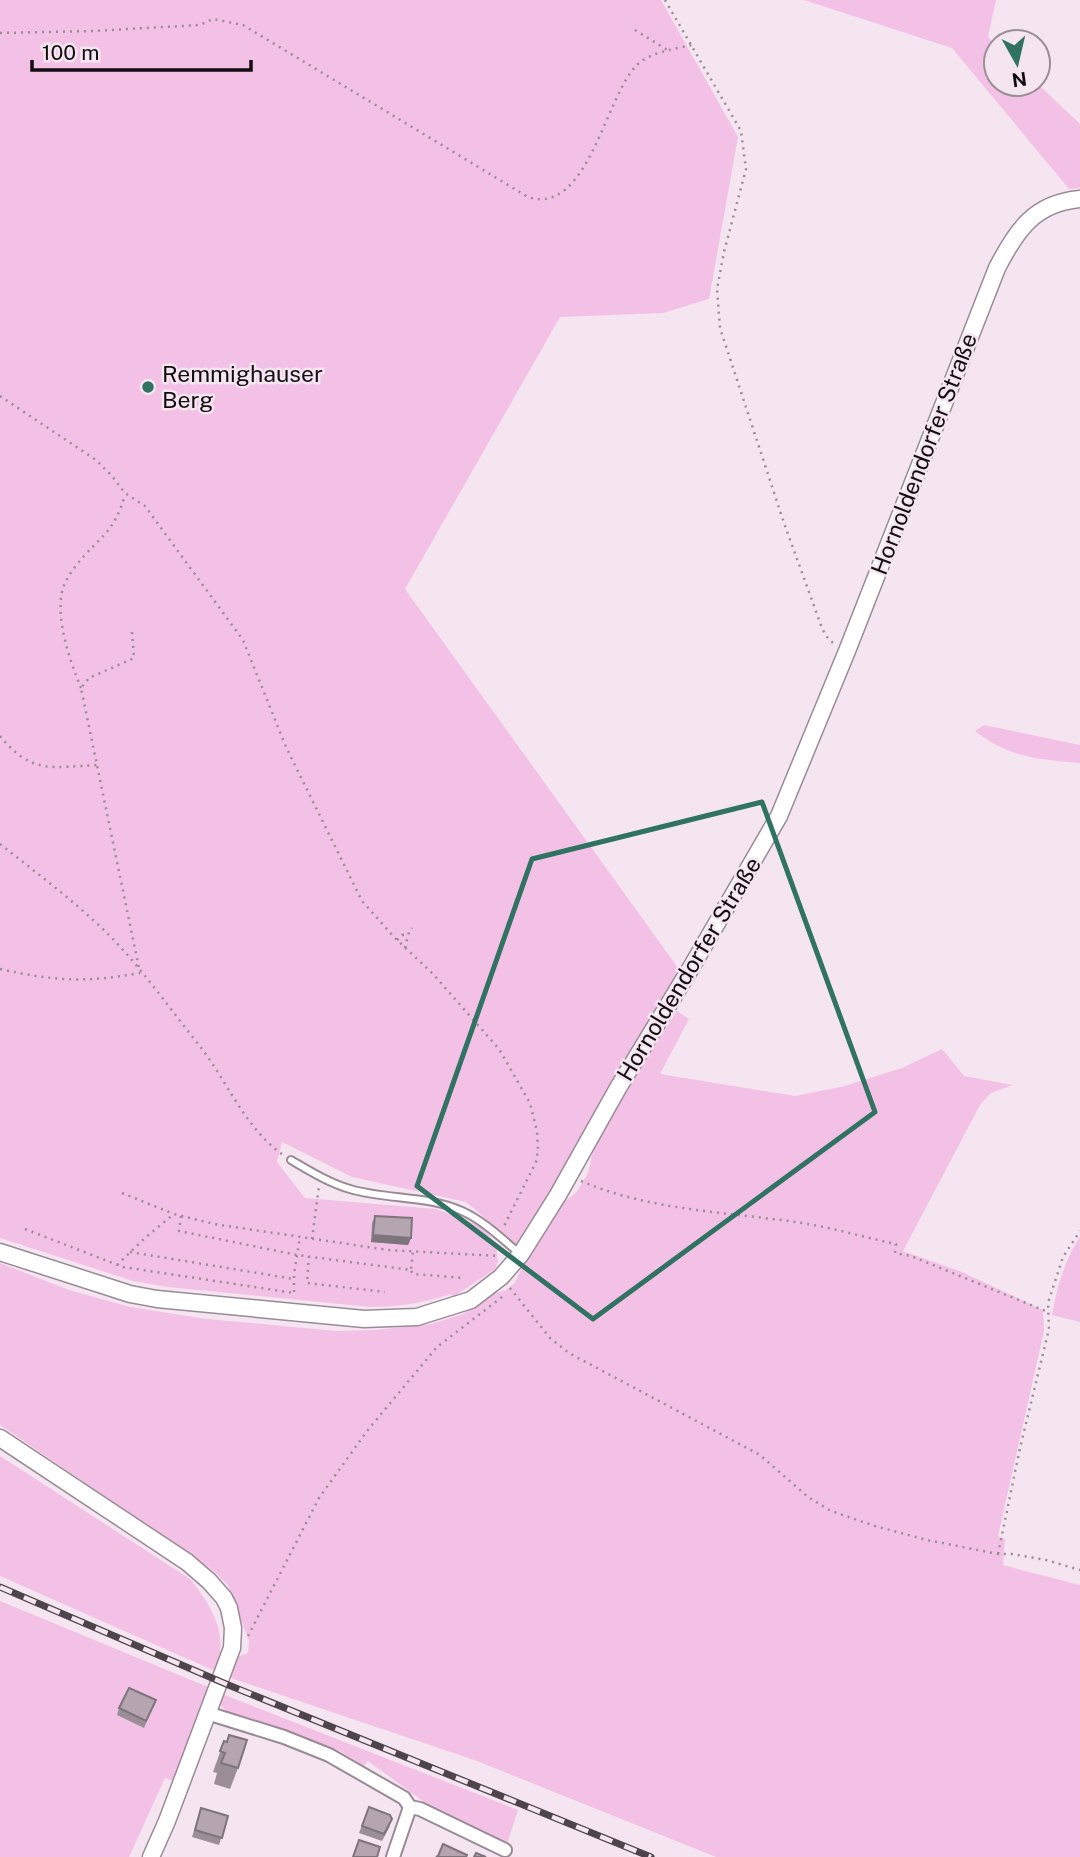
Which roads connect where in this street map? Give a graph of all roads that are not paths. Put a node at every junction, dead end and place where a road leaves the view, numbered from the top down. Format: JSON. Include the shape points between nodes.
{"nodes":[{"id":1,"x":1080,"y":199,"type":"edge"},
{"id":2,"x":291,"y":1160,"type":"road end"},
{"id":3,"x":0,"y":1252,"type":"edge"},
{"id":4,"x":519,"y":1257,"type":"junction"},
{"id":5,"x":0,"y":1438,"type":"edge"},
{"id":6,"x":207,"y":1713,"type":"junction"},
{"id":7,"x":410,"y":1807,"type":"junction"},
{"id":8,"x":505,"y":1850,"type":"dead end"},
{"id":9,"x":151,"y":1857,"type":"edge"},
{"id":10,"x":393,"y":1857,"type":"edge"}],
"edges":[{"from":1,"to":4,"type":"street","name":"Hornoldendorfer Straße","via":[[1044,209],[1014,235],[779,817]]},
{"from":2,"to":4,"type":"lane","via":[[350,1189],[463,1211],[486,1225]]},
{"from":3,"to":4,"type":"street","name":"Hornoldendorfer Straße","via":[[130,1293],[190,1304],[397,1320],[471,1300]]},
{"from":5,"to":6,"type":"street","via":[[187,1562],[224,1598],[233,1638]]},
{"from":6,"to":7,"type":"street","via":[[329,1755],[404,1798]]},
{"from":6,"to":9,"type":"street"},
{"from":7,"to":8,"type":"street"},
{"from":7,"to":10,"type":"street"}]}
